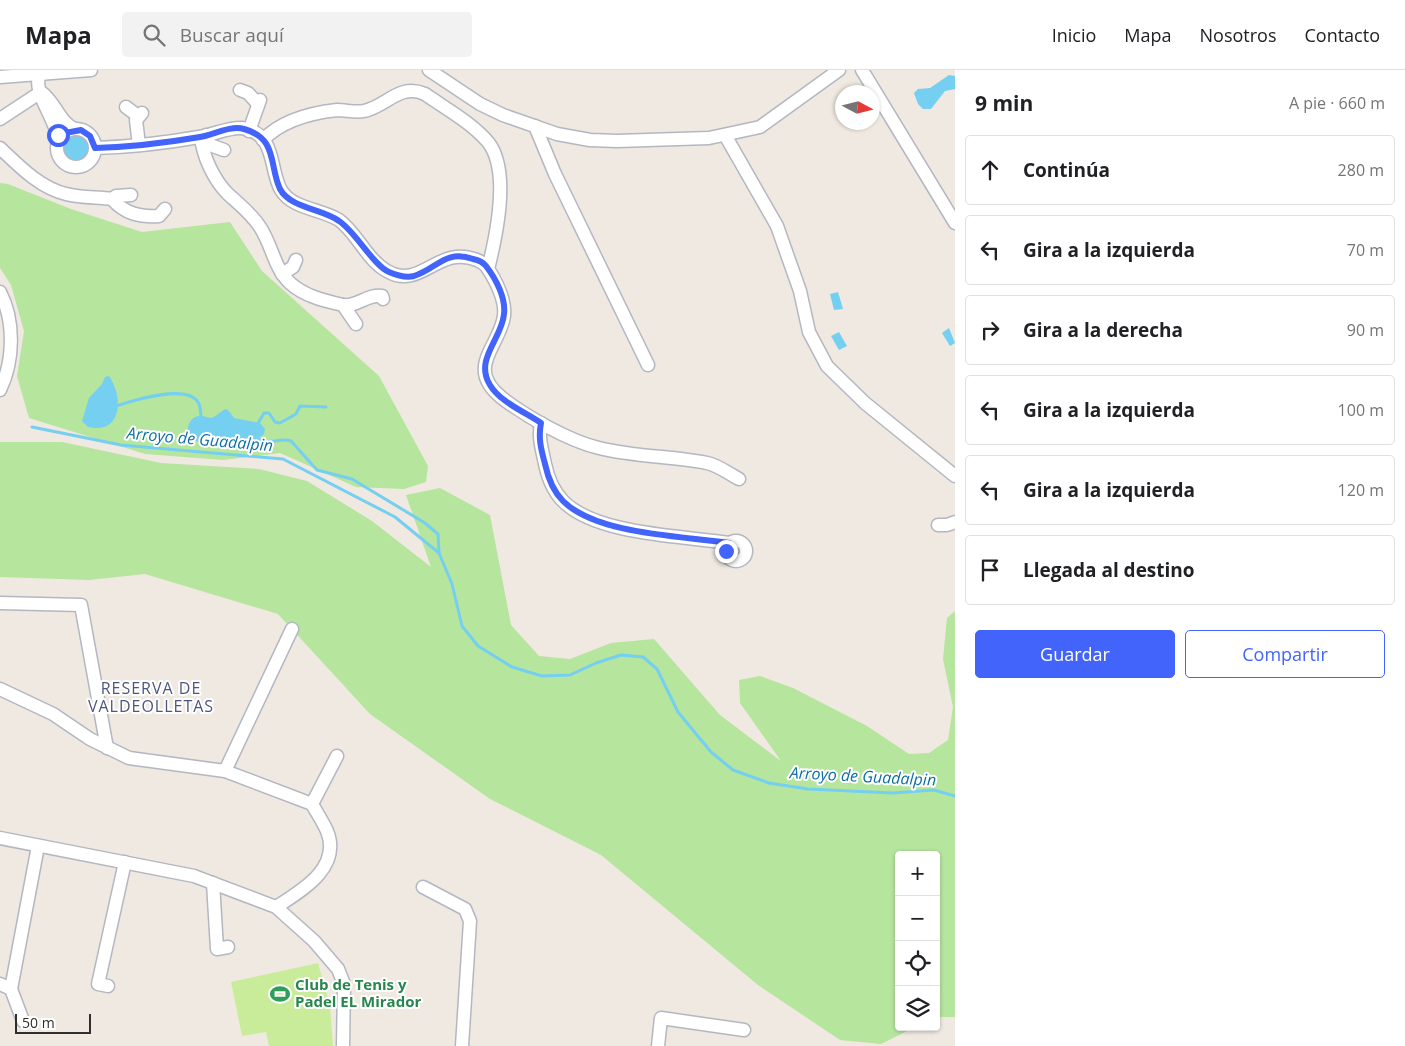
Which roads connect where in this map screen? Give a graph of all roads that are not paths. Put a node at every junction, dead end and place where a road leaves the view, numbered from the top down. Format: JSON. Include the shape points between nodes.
{"nodes":[{"id":1,"x":91,"y":70,"type":"edge"},
{"id":2,"x":429,"y":70,"type":"edge"},
{"id":3,"x":839,"y":70,"type":"edge"},
{"id":4,"x":862,"y":70,"type":"edge"},
{"id":5,"x":40,"y":72,"type":"edge"},
{"id":6,"x":0,"y":77,"type":"edge"},
{"id":7,"x":240,"y":90,"type":"dead end"},
{"id":8,"x":41,"y":92,"type":"junction"},
{"id":9,"x":126,"y":107,"type":"dead end"},
{"id":10,"x":0,"y":119,"type":"edge"},
{"id":11,"x":535,"y":126,"type":"junction"},
{"id":12,"x":76,"y":129,"type":"junction"},
{"id":13,"x":249,"y":131,"type":"junction"},
{"id":14,"x":725,"y":135,"type":"junction"},
{"id":15,"x":204,"y":136,"type":"junction"},
{"id":16,"x":263,"y":140,"type":"junction"},
{"id":17,"x":58,"y":141,"type":"junction"},
{"id":18,"x":139,"y":145,"type":"junction"},
{"id":19,"x":0,"y":148,"type":"edge"},
{"id":20,"x":95,"y":148,"type":"junction"},
{"id":21,"x":224,"y":150,"type":"dead end"},
{"id":22,"x":131,"y":195,"type":"dead end"},
{"id":23,"x":112,"y":199,"type":"junction"},
{"id":24,"x":165,"y":209,"type":"dead end"},
{"id":25,"x":955,"y":223,"type":"edge"},
{"id":26,"x":296,"y":260,"type":"dead end"},
{"id":27,"x":488,"y":269,"type":"junction"},
{"id":28,"x":282,"y":274,"type":"junction"},
{"id":29,"x":0,"y":292,"type":"edge"},
{"id":30,"x":383,"y":299,"type":"dead end"},
{"id":31,"x":339,"y":303,"type":"junction"},
{"id":32,"x":356,"y":324,"type":"dead end"},
{"id":33,"x":648,"y":364,"type":"dead end"},
{"id":34,"x":0,"y":390,"type":"edge"},
{"id":35,"x":541,"y":423,"type":"junction"},
{"id":36,"x":955,"y":476,"type":"edge"},
{"id":37,"x":739,"y":479,"type":"dead end"},
{"id":38,"x":955,"y":522,"type":"edge"},
{"id":39,"x":938,"y":525,"type":"dead end"},
{"id":40,"x":729,"y":543,"type":"dead end"},
{"id":41,"x":0,"y":603,"type":"edge"},
{"id":42,"x":292,"y":629,"type":"dead end"},
{"id":43,"x":0,"y":689,"type":"edge"},
{"id":44,"x":107,"y":748,"type":"junction"},
{"id":45,"x":337,"y":756,"type":"dead end"},
{"id":46,"x":225,"y":771,"type":"junction"},
{"id":47,"x":312,"y":804,"type":"junction"},
{"id":48,"x":0,"y":838,"type":"edge"},
{"id":49,"x":38,"y":846,"type":"junction"},
{"id":50,"x":125,"y":862,"type":"junction"},
{"id":51,"x":214,"y":883,"type":"junction"},
{"id":52,"x":423,"y":887,"type":"dead end"},
{"id":53,"x":276,"y":907,"type":"junction"},
{"id":54,"x":228,"y":947,"type":"dead end"},
{"id":55,"x":108,"y":986,"type":"dead end"},
{"id":56,"x":6,"y":987,"type":"edge"},
{"id":57,"x":23,"y":1021,"type":"dead end"},
{"id":58,"x":744,"y":1030,"type":"dead end"},
{"id":59,"x":343,"y":1046,"type":"edge"},
{"id":60,"x":462,"y":1046,"type":"edge"},
{"id":61,"x":658,"y":1046,"type":"edge"}],
"edges":[{"from":1,"to":5,"type":"street"},
{"from":2,"to":11,"type":"street","via":[[480,104]]},
{"from":3,"to":14,"type":"street","via":[[760,127]]},
{"from":4,"to":25,"type":"street"},
{"from":5,"to":6,"type":"street"},
{"from":5,"to":8,"type":"street"},
{"from":7,"to":13,"type":"street","via":[[259,102]]},
{"from":8,"to":10,"type":"street"},
{"from":8,"to":12,"type":"street","via":[[50,98],[67,125]]},
{"from":8,"to":17,"type":"street","via":[[41,101],[57,129]]},
{"from":9,"to":18,"type":"street","via":[[140,114],[136,123]]},
{"from":11,"to":14,"type":"street","via":[[558,134],[617,142]]},
{"from":11,"to":33,"type":"street","via":[[555,174]]},
{"from":12,"to":17,"type":"street","via":[[65,133]]},
{"from":12,"to":20,"type":"street","via":[[90,136]]},
{"from":13,"to":15,"type":"street","via":[[241,128]]},
{"from":13,"to":16,"type":"street"},
{"from":14,"to":36,"type":"street","via":[[777,226],[800,291],[809,332],[827,366],[865,403]]},
{"from":15,"to":18,"type":"street"},
{"from":15,"to":21,"type":"street","via":[[210,145]]},
{"from":15,"to":28,"type":"street","via":[[202,147],[213,174],[228,194],[255,219]]},
{"from":16,"to":27,"type":"street","via":[[270,150],[280,190],[288,198],[326,212],[341,222],[386,271],[399,276],[414,276],[444,258],[456,256],[472,258]]},
{"from":16,"to":27,"type":"street","via":[[275,127],[286,122],[337,110],[365,111],[406,90],[425,94],[478,134],[493,150],[500,183],[496,239]]},
{"from":17,"to":20,"type":"street","via":[[59,157],[71,167],[86,164]]},
{"from":18,"to":20,"type":"street"},
{"from":19,"to":23,"type":"street","via":[[48,188],[64,194]]},
{"from":22,"to":23,"type":"street"},
{"from":23,"to":24,"type":"street","via":[[126,211],[142,216],[159,216]]},
{"from":26,"to":28,"type":"street","via":[[293,267]]},
{"from":27,"to":35,"type":"street","via":[[504,300],[500,330],[486,362],[490,385]]},
{"from":28,"to":31,"type":"street","via":[[302,292]]},
{"from":29,"to":34,"type":"street","via":[[7,311],[10,349],[8,368]]},
{"from":30,"to":31,"type":"street","via":[[374,296],[355,305]]},
{"from":31,"to":32,"type":"street"},
{"from":35,"to":37,"type":"street","via":[[597,448],[710,463]]},
{"from":35,"to":40,"type":"street","via":[[538,436],[549,482],[571,508],[611,525],[645,533]]},
{"from":38,"to":39,"type":"street"},
{"from":41,"to":44,"type":"street","via":[[81,605]]},
{"from":42,"to":46,"type":"street"},
{"from":43,"to":44,"type":"street","via":[[53,714]]},
{"from":44,"to":46,"type":"street","via":[[129,758]]},
{"from":45,"to":47,"type":"street"},
{"from":46,"to":47,"type":"street"},
{"from":47,"to":53,"type":"street","via":[[328,833],[330,853],[324,869],[310,885]]},
{"from":48,"to":49,"type":"street"},
{"from":49,"to":50,"type":"street"},
{"from":49,"to":56,"type":"street"},
{"from":50,"to":51,"type":"street"},
{"from":50,"to":55,"type":"street","via":[[98,984]]},
{"from":51,"to":53,"type":"street"},
{"from":51,"to":54,"type":"street","via":[[217,950]]},
{"from":52,"to":60,"type":"street","via":[[465,909],[470,921]]},
{"from":53,"to":59,"type":"street","via":[[314,941],[338,969],[344,984]]},
{"from":56,"to":57,"type":"street"},
{"from":58,"to":61,"type":"street","via":[[661,1018]]}]}
